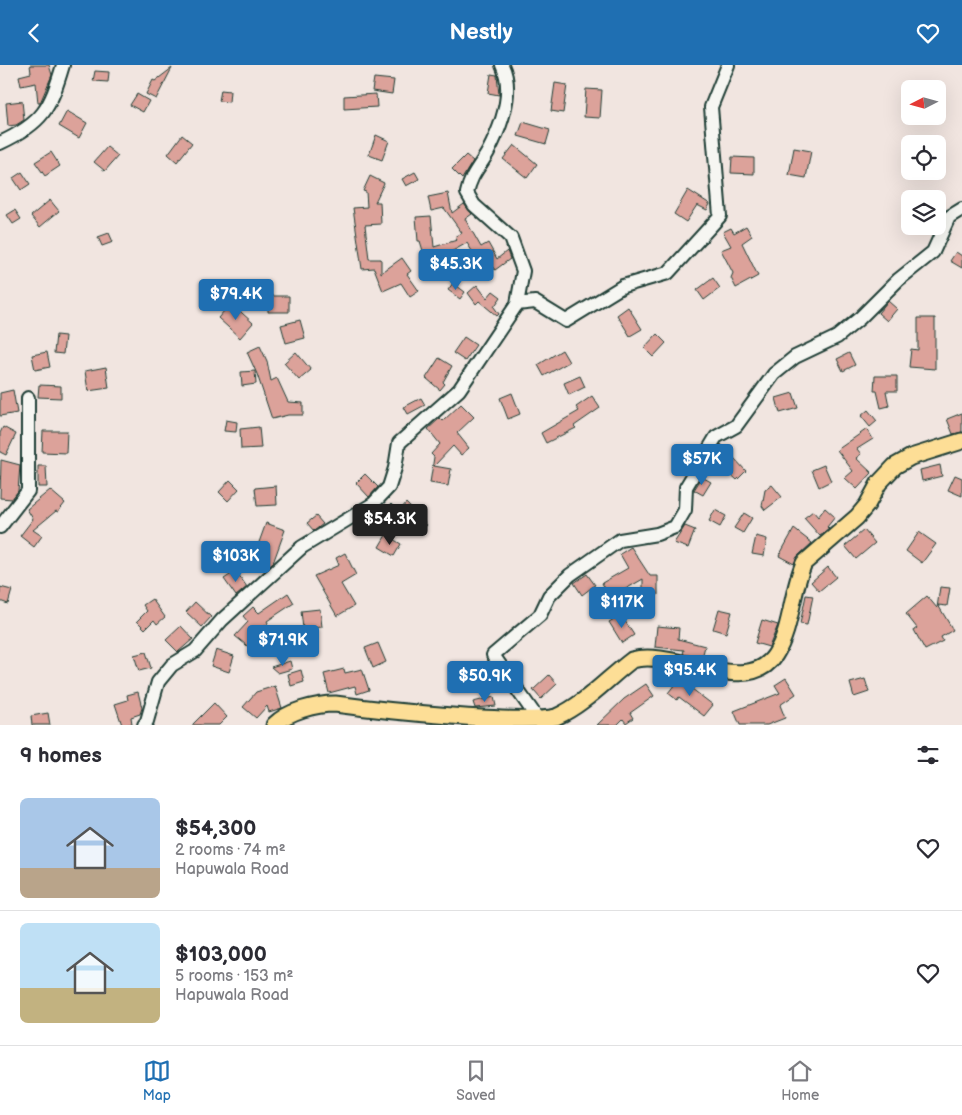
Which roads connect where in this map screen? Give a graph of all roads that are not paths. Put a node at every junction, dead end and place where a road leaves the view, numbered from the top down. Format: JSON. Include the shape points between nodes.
{"nodes":[{"id":1,"x":63,"y":65,"type":"edge"},
{"id":2,"x":502,"y":65,"type":"edge"},
{"id":3,"x":728,"y":65,"type":"edge"},
{"id":4,"x":0,"y":143,"type":"edge"},
{"id":5,"x":962,"y":209,"type":"edge"},
{"id":6,"x":517,"y":304,"type":"junction"},
{"id":7,"x":28,"y":398,"type":"dead end"},
{"id":8,"x":962,"y":441,"type":"edge"},
{"id":9,"x":0,"y":527,"type":"edge"},
{"id":10,"x":540,"y":721,"type":"junction"},
{"id":11,"x":144,"y":725,"type":"edge"},
{"id":12,"x":274,"y":725,"type":"edge"}],
"edges":[{"from":1,"to":4,"type":"street","via":[[55,91],[39,120]]},
{"from":2,"to":6,"type":"street","via":[[507,96],[501,123],[470,179],[467,193],[474,205],[511,239],[523,271]]},
{"from":3,"to":6,"type":"street","via":[[711,107],[720,216],[668,273],[623,286],[566,321],[535,302]]},
{"from":5,"to":10,"type":"street","via":[[949,217],[934,252],[898,280],[838,337],[795,357],[774,374],[736,426],[716,437],[686,487],[685,510],[675,527],[657,534],[620,540],[598,555],[570,575],[549,596],[540,615],[492,655]]},
{"from":6,"to":11,"type":"street","via":[[459,390],[399,443],[389,487],[373,504],[302,547],[222,621],[195,651],[172,665],[158,682]]},
{"from":7,"to":9,"type":"street","via":[[28,491]]},
{"from":8,"to":10,"type":"main road","via":[[911,457],[895,466],[879,483],[857,517],[804,563],[783,636],[774,655],[763,667],[748,673],[734,673],[644,657],[632,660],[572,708]]},
{"from":10,"to":12,"type":"main road","via":[[474,720],[335,703],[318,704],[288,715]]}]}
